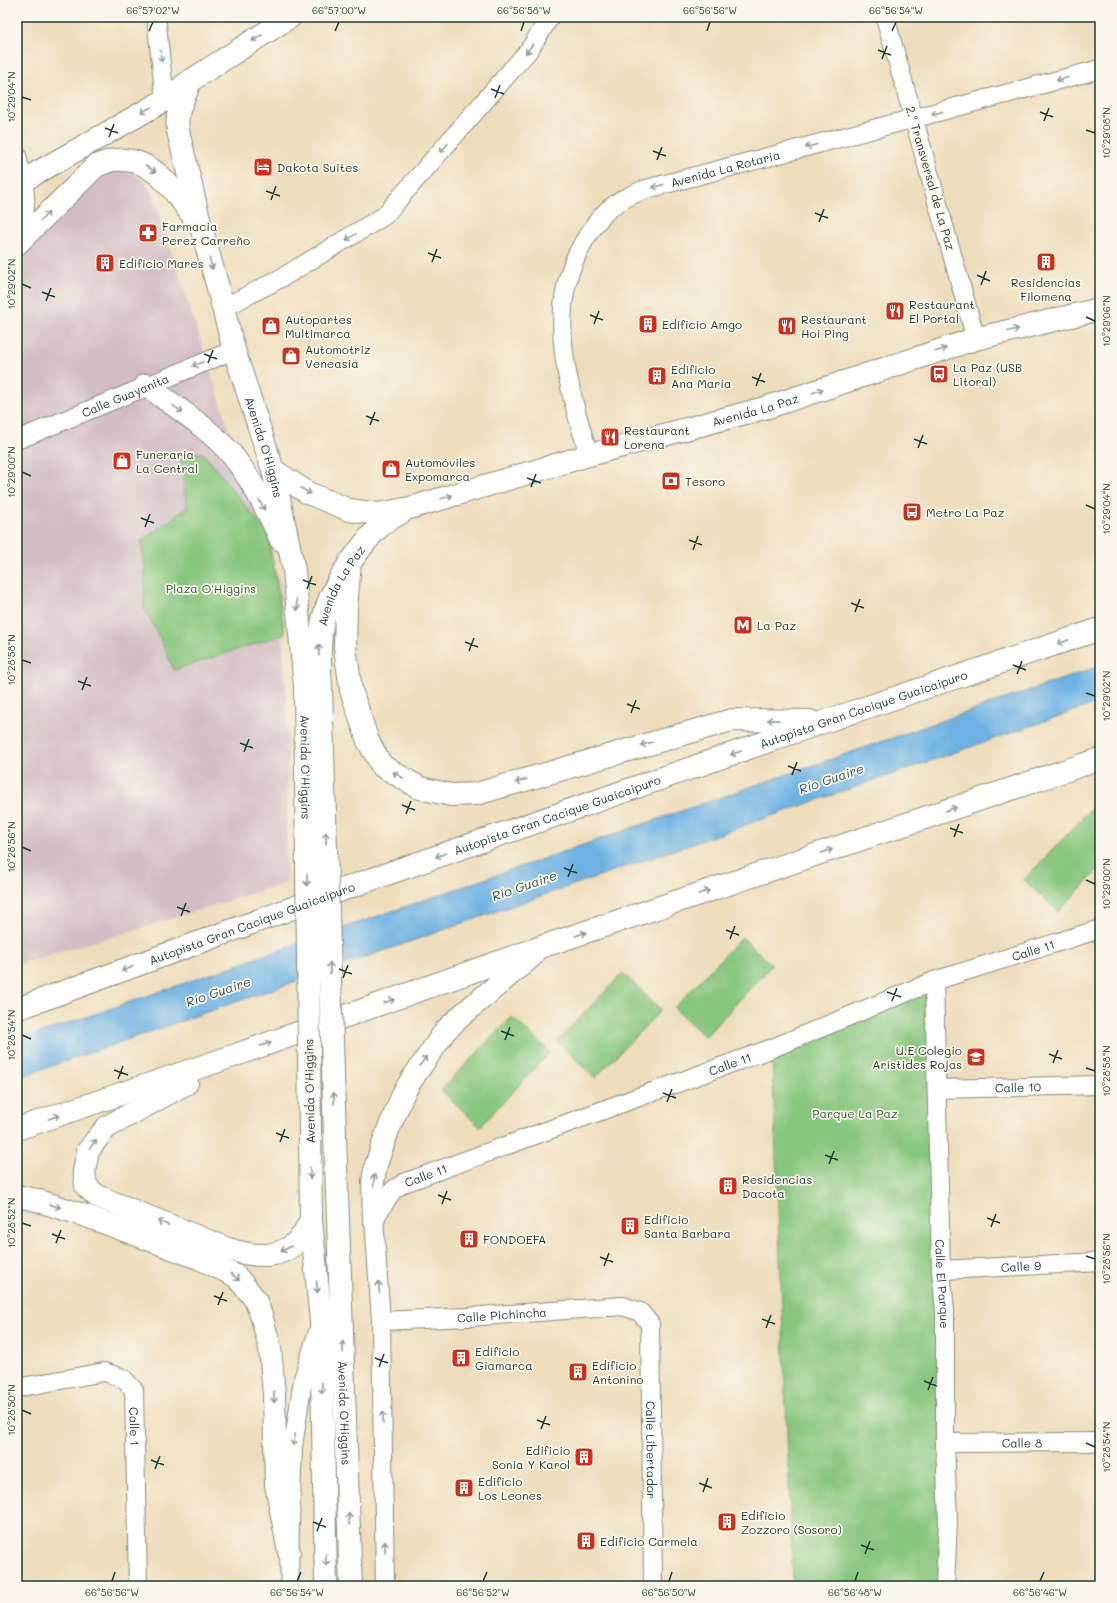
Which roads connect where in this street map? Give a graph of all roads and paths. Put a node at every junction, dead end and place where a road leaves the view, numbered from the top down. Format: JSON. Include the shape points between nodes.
{"nodes":[{"id":1,"x":156,"y":17,"type":"edge"},
{"id":2,"x":290,"y":17,"type":"edge"},
{"id":3,"x":550,"y":17,"type":"edge"},
{"id":4,"x":885,"y":17,"type":"edge"},
{"id":5,"x":1100,"y":69,"type":"edge"},
{"id":6,"x":190,"y":81,"type":"junction"},
{"id":7,"x":166,"y":100,"type":"junction"},
{"id":8,"x":914,"y":119,"type":"junction"},
{"id":9,"x":17,"y":155,"type":"edge"},
{"id":10,"x":19,"y":182,"type":"edge"},
{"id":11,"x":200,"y":227,"type":"junction"},
{"id":12,"x":17,"y":229,"type":"edge"},
{"id":13,"x":17,"y":244,"type":"edge"},
{"id":14,"x":221,"y":304,"type":"junction"},
{"id":15,"x":1100,"y":309,"type":"edge"},
{"id":16,"x":975,"y":339,"type":"junction"},
{"id":17,"x":234,"y":350,"type":"junction"},
{"id":18,"x":146,"y":385,"type":"junction"},
{"id":19,"x":17,"y":440,"type":"edge"},
{"id":20,"x":589,"y":455,"type":"junction"},
{"id":21,"x":273,"y":470,"type":"junction"},
{"id":22,"x":410,"y":508,"type":"junction"},
{"id":23,"x":350,"y":562,"type":"junction"},
{"id":24,"x":294,"y":570,"type":"junction"},
{"id":25,"x":1100,"y":629,"type":"edge"},
{"id":26,"x":313,"y":688,"type":"junction"},
{"id":27,"x":826,"y":722,"type":"junction"},
{"id":28,"x":1100,"y":759,"type":"edge"},
{"id":29,"x":1100,"y":930,"type":"edge"},
{"id":30,"x":544,"y":946,"type":"junction"},
{"id":31,"x":934,"y":981,"type":"junction"},
{"id":32,"x":17,"y":1000,"type":"edge"},
{"id":33,"x":40,"y":1001,"type":"junction"},
{"id":34,"x":17,"y":1009,"type":"edge"},
{"id":35,"x":230,"y":1057,"type":"junction"},
{"id":36,"x":1100,"y":1085,"type":"edge"},
{"id":37,"x":937,"y":1089,"type":"junction"},
{"id":38,"x":17,"y":1130,"type":"edge"},
{"id":39,"x":17,"y":1196,"type":"edge"},
{"id":40,"x":374,"y":1219,"type":"junction"},
{"id":41,"x":311,"y":1220,"type":"junction"},
{"id":42,"x":1100,"y":1262,"type":"edge"},
{"id":43,"x":941,"y":1270,"type":"junction"},
{"id":44,"x":623,"y":1306,"type":"joint"},
{"id":45,"x":321,"y":1321,"type":"junction"},
{"id":46,"x":381,"y":1321,"type":"junction"},
{"id":47,"x":17,"y":1388,"type":"edge"},
{"id":48,"x":1100,"y":1442,"type":"edge"},
{"id":49,"x":945,"y":1443,"type":"junction"},
{"id":50,"x":289,"y":1552,"type":"junction"},
{"id":51,"x":138,"y":1586,"type":"edge"},
{"id":52,"x":290,"y":1586,"type":"edge"},
{"id":53,"x":326,"y":1586,"type":"edge"},
{"id":54,"x":351,"y":1586,"type":"edge"},
{"id":55,"x":385,"y":1586,"type":"edge"},
{"id":56,"x":653,"y":1586,"type":"edge"},
{"id":57,"x":945,"y":1586,"type":"edge"}],
"edges":[{"from":1,"to":7,"type":"street","one_way":true},
{"from":2,"to":6,"type":"main road","one_way":true},
{"from":3,"to":14,"type":"street","one_way":true,"via":[[529,50],[384,216],[269,284],[235,302]]},
{"from":4,"to":8,"type":"street","name":"2.ª Transversal de La Paz"},
{"from":5,"to":8,"type":"street","name":"Avenida La Rotaria","one_way":true},
{"from":6,"to":7,"type":"main road"},
{"from":6,"to":11,"type":"main road","name":"Avenida O'Higgins","via":[[176,119]]},
{"from":7,"to":10,"type":"main road","one_way":true},
{"from":8,"to":16,"type":"street","name":"2.ª Transversal de La Paz"},
{"from":8,"to":20,"type":"street","name":"Avenida La Rotaria","one_way":true,"via":[[643,190],[626,197],[607,210],[575,256],[566,286],[561,321],[565,367]]},
{"from":9,"to":10,"type":"street"},
{"from":10,"to":12,"type":"street","via":[[26,197],[25,213]]},
{"from":13,"to":11,"type":"main road","name":"Avenida O'Higgins","one_way":true,"via":[[96,166],[113,160],[135,161],[153,169],[173,190]]},
{"from":11,"to":14,"type":"main road","name":"Avenida O'Higgins","one_way":true},
{"from":14,"to":17,"type":"main road","name":"Avenida O'Higgins"},
{"from":16,"to":15,"type":"main road","name":"Avenida La Paz","one_way":true},
{"from":20,"to":16,"type":"main road","name":"Avenida La Paz","one_way":true,"via":[[768,407]]},
{"from":17,"to":18,"type":"street","name":"Calle Guayanita","one_way":true},
{"from":17,"to":21,"type":"main road","name":"Avenida O'Higgins"},
{"from":18,"to":19,"type":"street","name":"Calle Guayanita"},
{"from":18,"to":24,"type":"main road","one_way":true,"via":[[196,422],[232,455],[275,527]]},
{"from":22,"to":20,"type":"main road","name":"Avenida La Paz","one_way":true},
{"from":21,"to":22,"type":"main road","name":"Avenida La Paz","one_way":true,"via":[[308,493],[349,510],[378,514]]},
{"from":21,"to":24,"type":"main road","name":"Avenida O'Higgins"},
{"from":22,"to":23,"type":"main road","name":"Avenida La Paz","via":[[385,521]]},
{"from":26,"to":23,"type":"main road","name":"Avenida La Paz","one_way":true,"via":[[323,616],[334,588]]},
{"from":27,"to":23,"type":"main road","one_way":true,"via":[[732,720],[476,794],[451,795],[420,788],[382,766],[368,741],[351,690],[345,647]]},
{"from":24,"to":26,"type":"main road","name":"Avenida O'Higgins","one_way":true},
{"from":25,"to":27,"type":"main road","name":"Autopista Gran Cacique Guaicaipuro","one_way":true},
{"from":26,"to":41,"type":"main road","name":"Avenida O'Higgins","one_way":true,"bridge":true},
{"from":54,"to":26,"type":"main road","name":"Avenida O'Higgins","one_way":true,"bridge":true,"via":[[336,1137]]},
{"from":27,"to":33,"type":"main road","name":"Autopista Gran Cacique Guaicaipuro","one_way":true,"via":[[361,883]]},
{"from":30,"to":28,"type":"main road","one_way":true},
{"from":29,"to":31,"type":"street","name":"Calle 11"},
{"from":35,"to":30,"type":"main road","one_way":true},
{"from":40,"to":30,"type":"main road","one_way":true,"via":[[373,1182],[376,1165],[404,1092],[420,1066],[446,1030]]},
{"from":31,"to":37,"type":"street","name":"Calle El Parque"},
{"from":31,"to":40,"type":"street","name":"Calle 11","via":[[770,1049],[404,1183],[393,1190]]},
{"from":32,"to":33,"type":"main road"},
{"from":33,"to":34,"type":"main road","name":"Autopista Gran Cacique Guaicaipuro"},
{"from":38,"to":35,"type":"main road","one_way":true},
{"from":41,"to":35,"type":"main road","one_way":true,"via":[[290,1248],[273,1254],[248,1255],[97,1196],[86,1186],[84,1171],[88,1151],[107,1126]]},
{"from":36,"to":37,"type":"street","name":"Calle 10"},
{"from":37,"to":43,"type":"street","name":"Calle El Parque"},
{"from":39,"to":50,"type":"main road","one_way":true,"via":[[89,1217],[201,1259],[236,1276],[255,1299],[270,1348],[276,1485]]},
{"from":46,"to":40,"type":"street","one_way":true},
{"from":41,"to":45,"type":"main road","name":"Avenida O'Higgins","one_way":true},
{"from":42,"to":43,"type":"street","name":"Calle 9"},
{"from":43,"to":49,"type":"street","name":"Calle El Parque","via":[[945,1311]]},
{"from":44,"to":46,"type":"street","name":"Calle Pichincha"},
{"from":44,"to":56,"type":"street","name":"Calle Libertador","via":[[640,1312],[650,1324]]},
{"from":45,"to":50,"type":"street","name":"Avenida O'Higgins","one_way":true,"via":[[302,1379],[293,1447]]},
{"from":45,"to":53,"type":"main road","name":"Avenida O'Higgins","one_way":true},
{"from":55,"to":46,"type":"street","one_way":true},
{"from":47,"to":51,"type":"street","name":"Calle 1","via":[[104,1372],[123,1378],[134,1390]]},
{"from":48,"to":49,"type":"street","name":"Calle 8"},
{"from":49,"to":57,"type":"street","name":"Calle El Parque","via":[[948,1521]]},
{"from":50,"to":52,"type":"street","name":"Avenida O'Higgins"}]}
